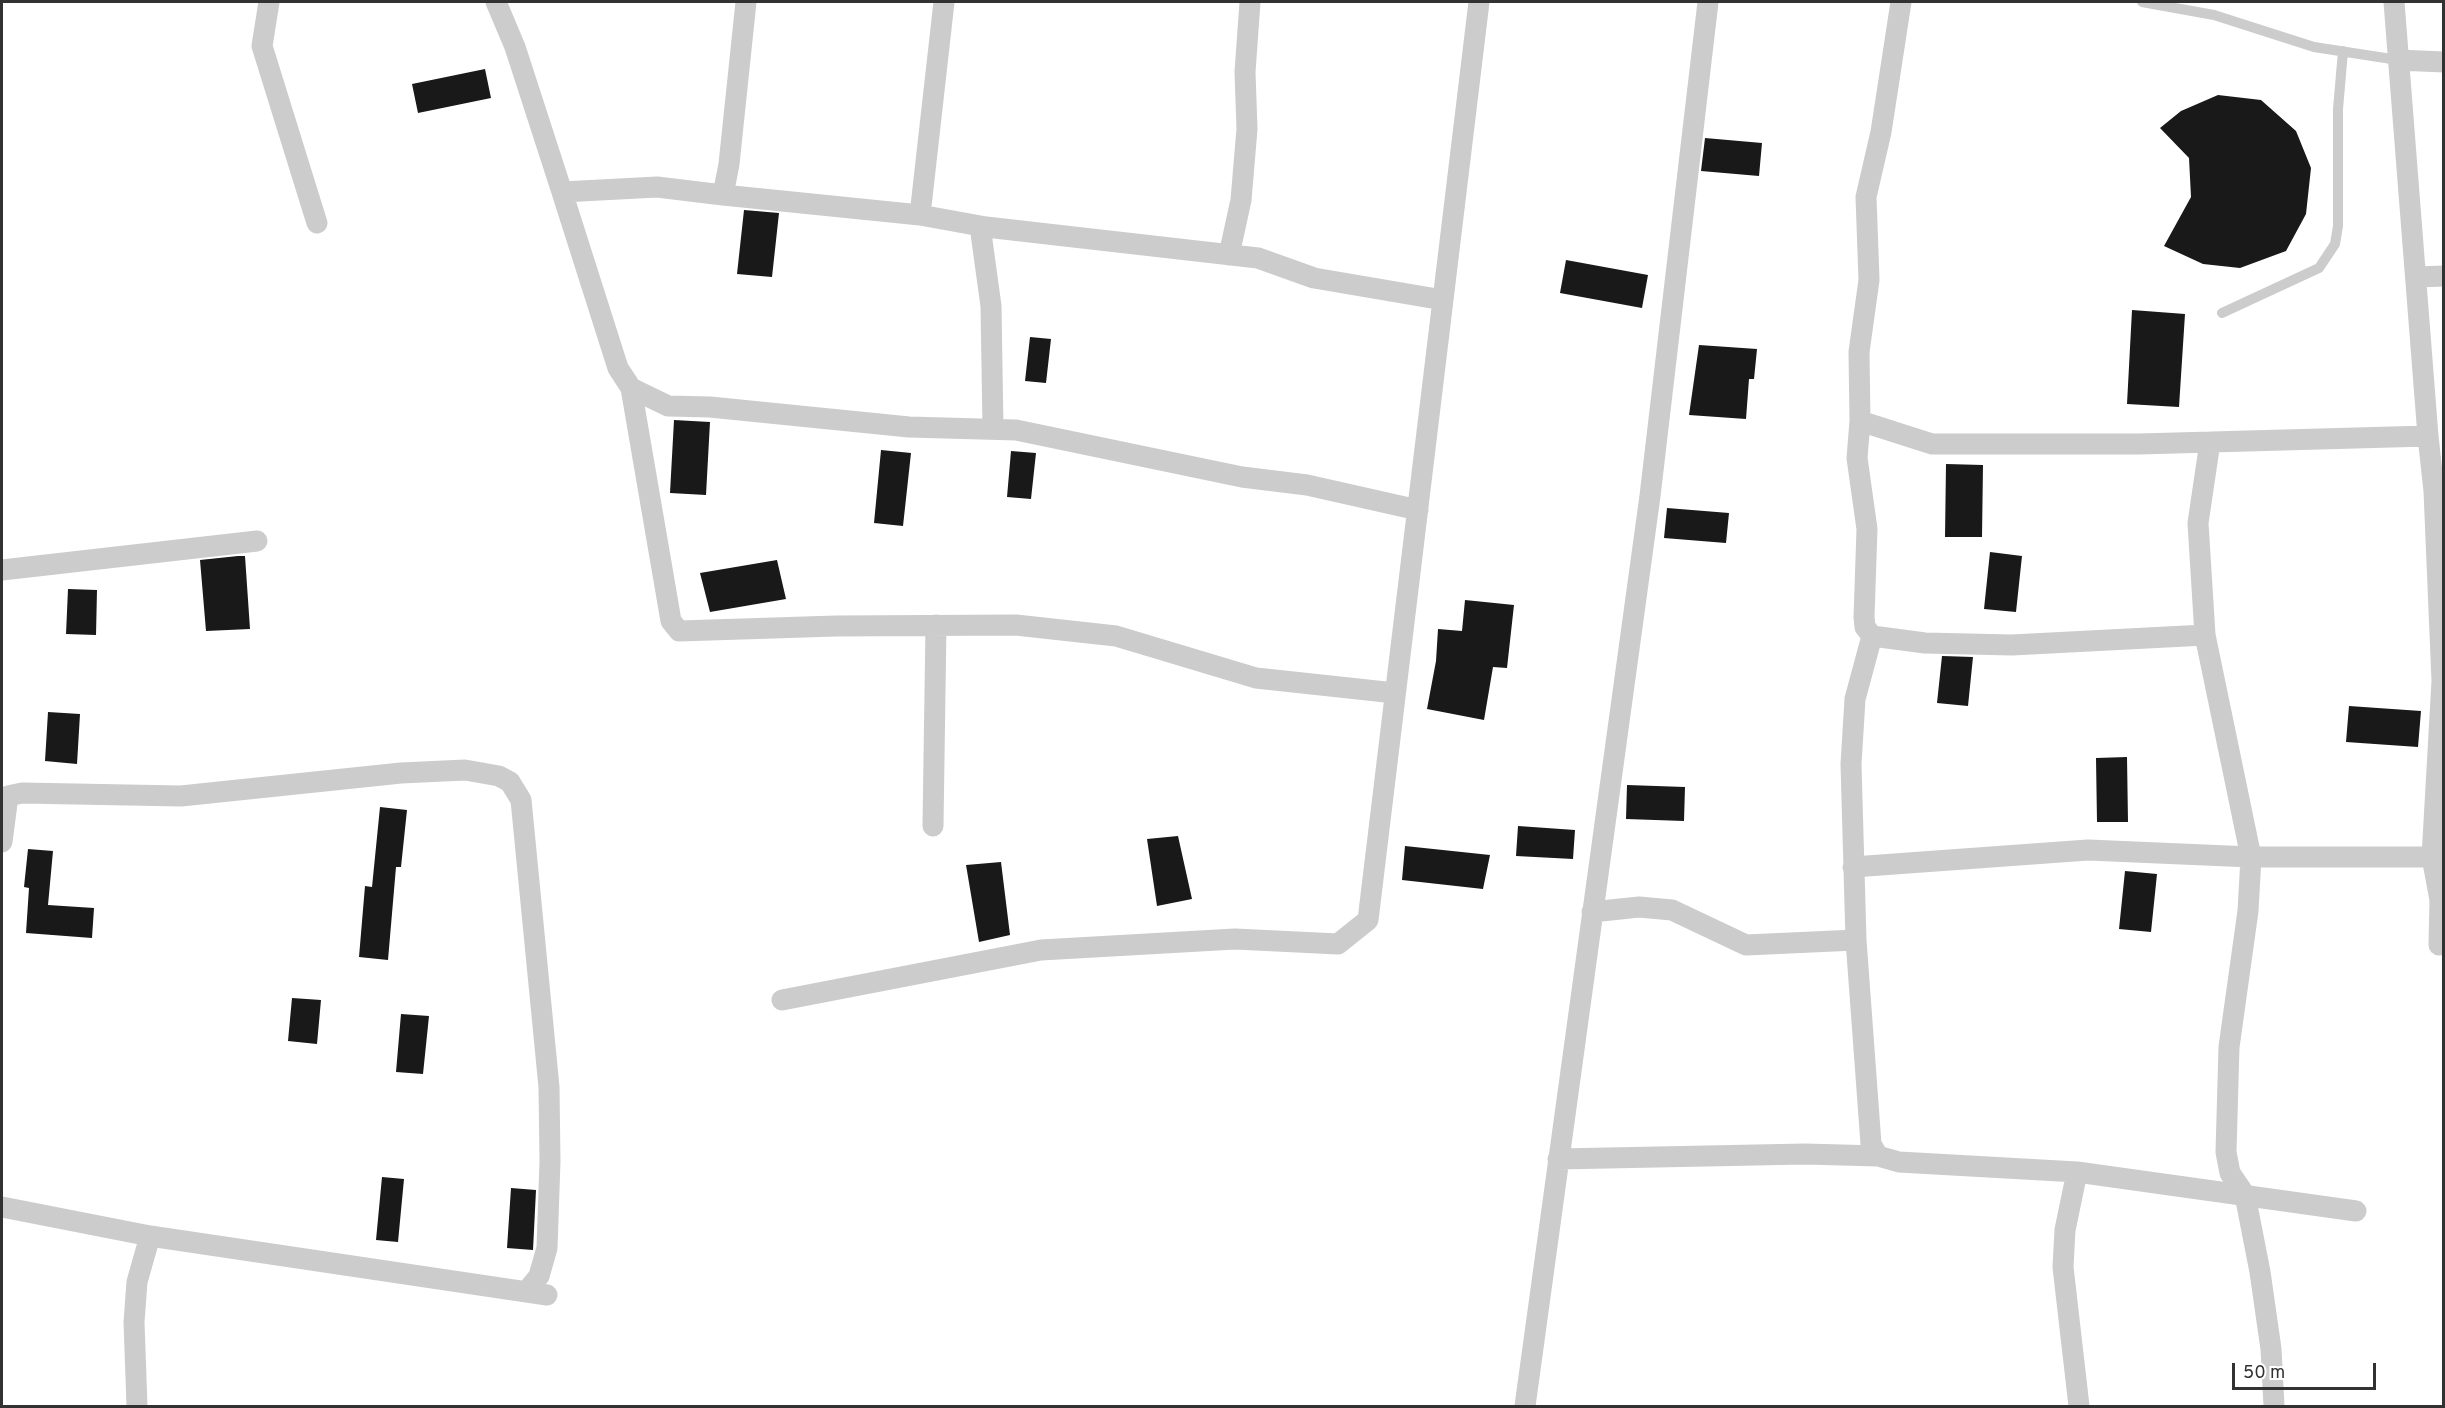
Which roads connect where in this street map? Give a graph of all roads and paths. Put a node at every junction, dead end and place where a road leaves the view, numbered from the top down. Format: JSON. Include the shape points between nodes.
{"nodes":[{"id":1,"x":268,"y":2,"type":"edge"},
{"id":2,"x":496,"y":2,"type":"edge"},
{"id":3,"x":746,"y":2,"type":"edge"},
{"id":4,"x":944,"y":2,"type":"edge"},
{"id":5,"x":1250,"y":2,"type":"edge"},
{"id":6,"x":1479,"y":2,"type":"edge"},
{"id":7,"x":1708,"y":2,"type":"edge"},
{"id":8,"x":1901,"y":2,"type":"edge"},
{"id":9,"x":2142,"y":2,"type":"edge"},
{"id":10,"x":2394,"y":2,"type":"edge"},
{"id":11,"x":2343,"y":51,"type":"junction"},
{"id":12,"x":2398,"y":60,"type":"junction"},
{"id":13,"x":2444,"y":62,"type":"edge"},
{"id":14,"x":562,"y":192,"type":"junction"},
{"id":15,"x":723,"y":195,"type":"junction"},
{"id":16,"x":920,"y":215,"type":"junction"},
{"id":17,"x":317,"y":223,"type":"dead end"},
{"id":18,"x":980,"y":226,"type":"junction"},
{"id":19,"x":1229,"y":255,"type":"junction"},
{"id":20,"x":2444,"y":276,"type":"edge"},
{"id":21,"x":2416,"y":277,"type":"junction"},
{"id":22,"x":1443,"y":300,"type":"junction"},
{"id":23,"x":2222,"y":314,"type":"dead end"},
{"id":24,"x":631,"y":388,"type":"junction"},
{"id":25,"x":1860,"y":421,"type":"junction"},
{"id":26,"x":993,"y":428,"type":"junction"},
{"id":27,"x":2428,"y":436,"type":"junction"},
{"id":28,"x":2210,"y":442,"type":"junction"},
{"id":29,"x":2439,"y":491,"type":"edge"},
{"id":30,"x":1418,"y":510,"type":"junction"},
{"id":31,"x":257,"y":541,"type":"dead end"},
{"id":32,"x":2,"y":570,"type":"edge"},
{"id":33,"x":936,"y":626,"type":"junction"},
{"id":34,"x":2205,"y":635,"type":"junction"},
{"id":35,"x":1872,"y":636,"type":"junction"},
{"id":36,"x":2443,"y":681,"type":"edge"},
{"id":37,"x":1395,"y":693,"type":"junction"},
{"id":38,"x":933,"y":826,"type":"dead end"},
{"id":39,"x":2,"y":842,"type":"edge"},
{"id":40,"x":2251,"y":857,"type":"junction"},
{"id":41,"x":2438,"y":865,"type":"edge"},
{"id":42,"x":1853,"y":867,"type":"junction"},
{"id":43,"x":1592,"y":912,"type":"junction"},
{"id":44,"x":1856,"y":940,"type":"junction"},
{"id":45,"x":2439,"y":945,"type":"dead end"},
{"id":46,"x":782,"y":1000,"type":"dead end"},
{"id":47,"x":1878,"y":1156,"type":"junction"},
{"id":48,"x":1558,"y":1159,"type":"junction"},
{"id":49,"x":2077,"y":1172,"type":"junction"},
{"id":50,"x":2245,"y":1195,"type":"junction"},
{"id":51,"x":2,"y":1207,"type":"edge"},
{"id":52,"x":2356,"y":1211,"type":"dead end"},
{"id":53,"x":150,"y":1236,"type":"junction"},
{"id":54,"x":526,"y":1292,"type":"junction"},
{"id":55,"x":547,"y":1295,"type":"dead end"},
{"id":56,"x":137,"y":1407,"type":"edge"},
{"id":57,"x":1526,"y":1407,"type":"edge"},
{"id":58,"x":2079,"y":1407,"type":"edge"},
{"id":59,"x":2274,"y":1407,"type":"edge"}],
"edges":[{"from":1,"to":17,"type":"street","via":[[262,46]]},
{"from":2,"to":14,"type":"street","via":[[515,47]]},
{"from":3,"to":15,"type":"street"},
{"from":4,"to":16,"type":"street"},
{"from":5,"to":19,"type":"street","via":[[1246,141],[1241,200]]},
{"from":6,"to":22,"type":"street"},
{"from":7,"to":43,"type":"street","via":[[1650,496]]},
{"from":8,"to":25,"type":"street","via":[[1881,132],[1866,197],[1869,280],[1859,352]]},
{"from":9,"to":11,"type":"lane","via":[[2214,15],[2314,47]]},
{"from":10,"to":12,"type":"street"},
{"from":11,"to":12,"type":"lane"},
{"from":11,"to":23,"type":"lane","via":[[2335,244],[2319,268]]},
{"from":12,"to":13,"type":"street"},
{"from":12,"to":21,"type":"street"},
{"from":14,"to":15,"type":"street","via":[[657,187]]},
{"from":14,"to":24,"type":"street","via":[[618,368]]},
{"from":15,"to":16,"type":"street"},
{"from":16,"to":18,"type":"street"},
{"from":18,"to":19,"type":"street"},
{"from":18,"to":26,"type":"street","via":[[991,306]]},
{"from":19,"to":22,"type":"street","via":[[1258,258],[1314,278]]},
{"from":20,"to":21,"type":"street"},
{"from":21,"to":27,"type":"street"},
{"from":22,"to":30,"type":"street"},
{"from":24,"to":26,"type":"street","via":[[669,406],[909,427]]},
{"from":24,"to":33,"type":"street","via":[[671,621],[680,631]]},
{"from":25,"to":28,"type":"street","via":[[1932,444]]},
{"from":25,"to":35,"type":"street","via":[[1857,458],[1867,529],[1864,617]]},
{"from":26,"to":30,"type":"street","via":[[1242,477],[1307,485]]},
{"from":27,"to":28,"type":"street"},
{"from":27,"to":29,"type":"street"},
{"from":28,"to":34,"type":"street","via":[[2198,523]]},
{"from":29,"to":36,"type":"street"},
{"from":30,"to":37,"type":"street"},
{"from":31,"to":32,"type":"street"},
{"from":33,"to":37,"type":"street","via":[[1016,625],[1116,636],[1256,678]]},
{"from":33,"to":38,"type":"street"},
{"from":34,"to":35,"type":"street","via":[[2012,645],[1925,643]]},
{"from":34,"to":40,"type":"street"},
{"from":35,"to":42,"type":"street","via":[[1855,699],[1851,764]]},
{"from":36,"to":41,"type":"street"},
{"from":37,"to":46,"type":"street","via":[[1368,920],[1338,944],[1234,939],[1041,950]]},
{"from":39,"to":54,"type":"street","via":[[8,796],[22,793],[181,796],[465,770],[510,782],[521,800],[549,1087],[547,1248],[539,1276]]},
{"from":40,"to":41,"type":"street"},
{"from":40,"to":42,"type":"street","via":[[2088,850]]},
{"from":40,"to":50,"type":"street","via":[[2248,911],[2229,1047],[2226,1152],[2230,1173]]},
{"from":41,"to":45,"type":"street"},
{"from":42,"to":44,"type":"street"},
{"from":43,"to":44,"type":"street","via":[[1639,907],[1672,910],[1746,945]]},
{"from":43,"to":48,"type":"street"},
{"from":44,"to":47,"type":"street","via":[[1869,1136]]},
{"from":47,"to":48,"type":"street"},
{"from":47,"to":49,"type":"street","via":[[1917,1164]]},
{"from":48,"to":57,"type":"street"},
{"from":49,"to":50,"type":"street"},
{"from":49,"to":58,"type":"street","via":[[2065,1230],[2063,1267]]},
{"from":50,"to":52,"type":"street"},
{"from":50,"to":59,"type":"street","via":[[2271,1349]]},
{"from":51,"to":53,"type":"street"},
{"from":53,"to":54,"type":"street"},
{"from":53,"to":56,"type":"street","via":[[137,1282]]},
{"from":54,"to":55,"type":"street"}]}
